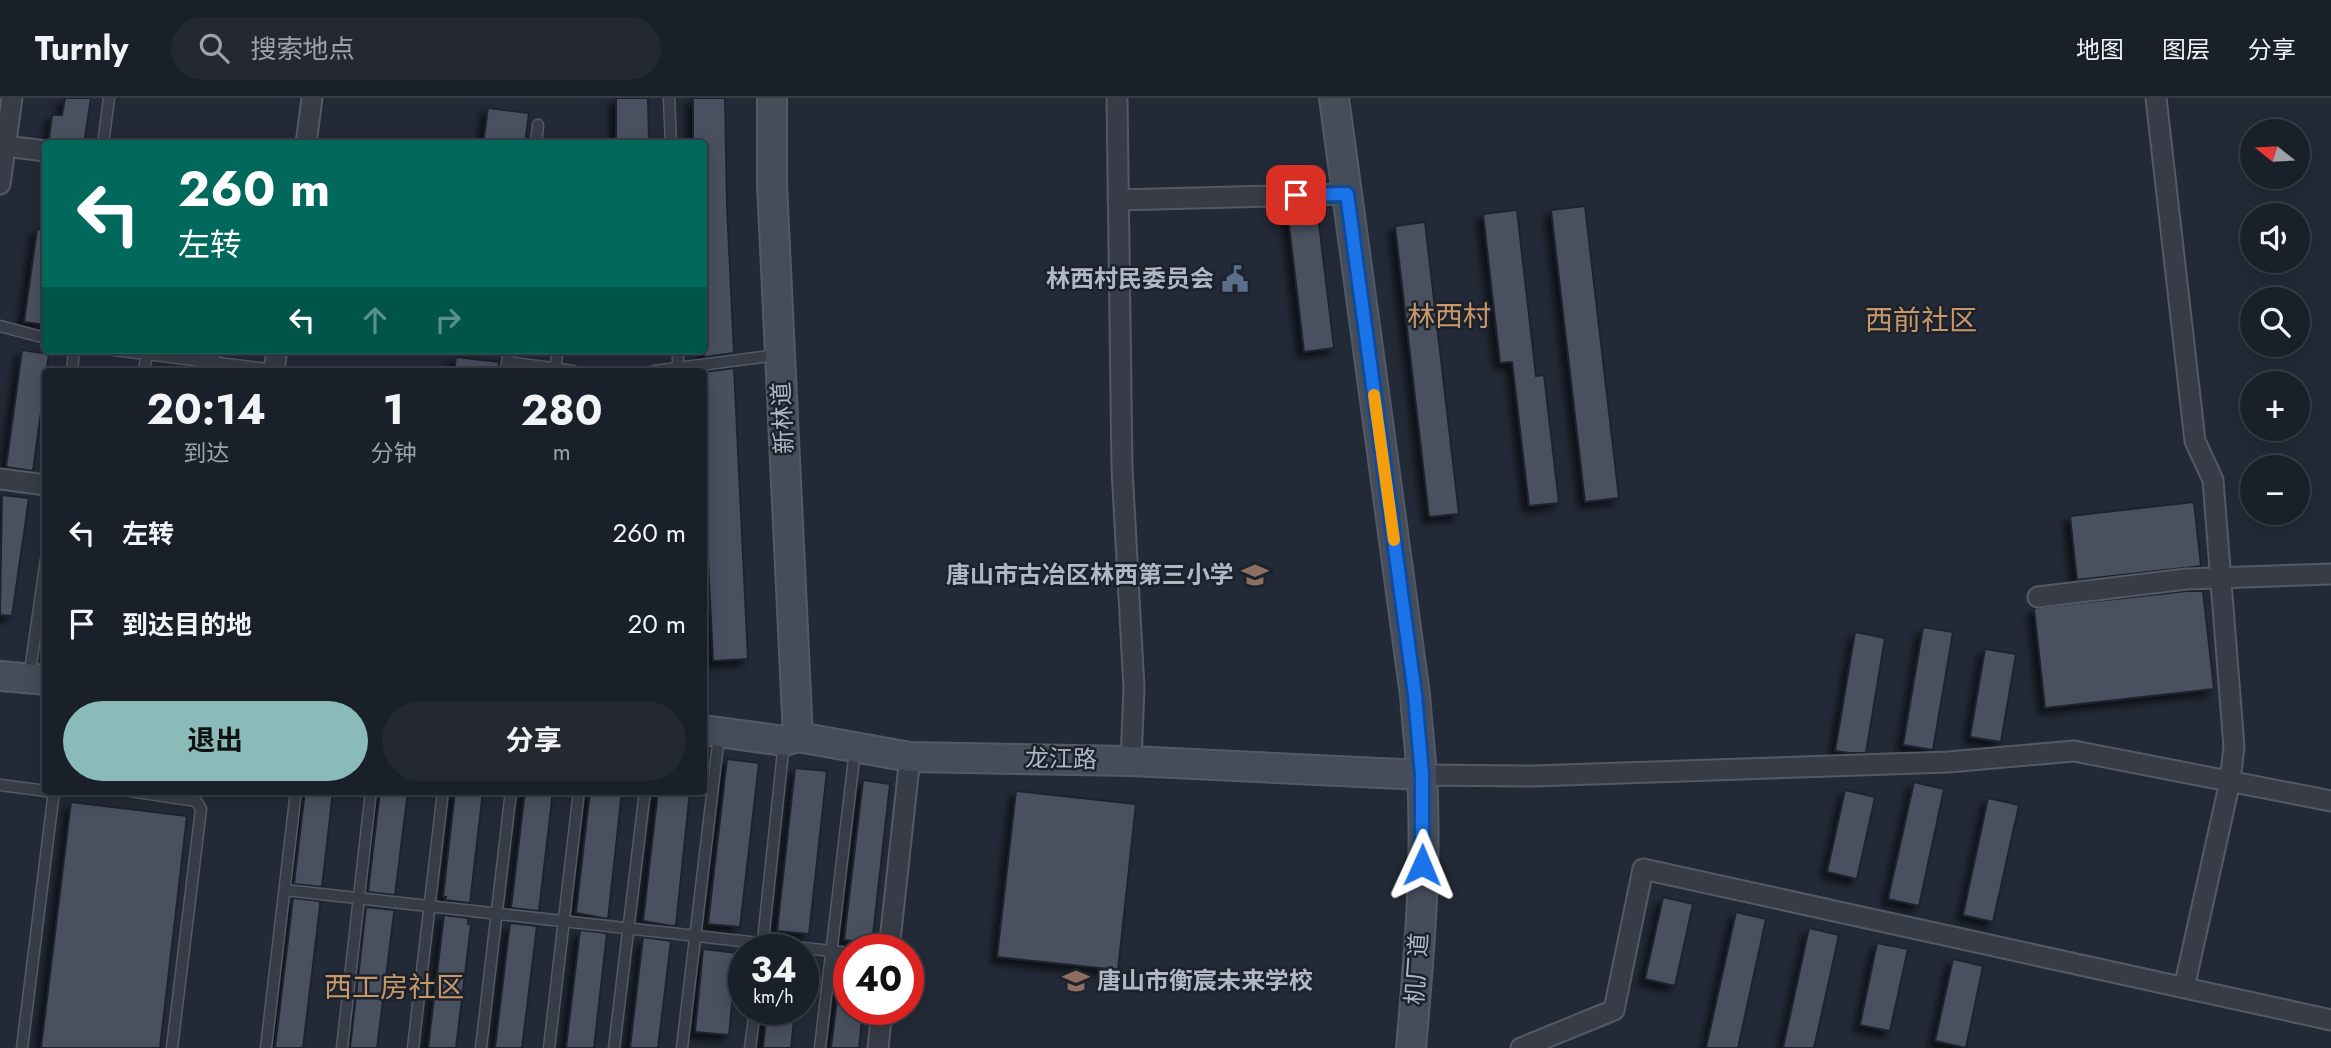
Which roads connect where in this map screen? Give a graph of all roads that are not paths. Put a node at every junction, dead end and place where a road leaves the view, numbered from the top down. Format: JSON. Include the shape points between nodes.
{"nodes":[{"id":1,"x":12,"y":98,"type":"edge"},
{"id":2,"x":109,"y":98,"type":"edge"},
{"id":3,"x":312,"y":98,"type":"edge"},
{"id":4,"x":669,"y":98,"type":"edge"},
{"id":5,"x":772,"y":98,"type":"edge"},
{"id":6,"x":1117,"y":98,"type":"edge"},
{"id":7,"x":1334,"y":98,"type":"edge"},
{"id":8,"x":2156,"y":98,"type":"edge"},
{"id":9,"x":538,"y":125,"type":"dead end"},
{"id":10,"x":104,"y":140,"type":"edge"},
{"id":11,"x":307,"y":140,"type":"edge"},
{"id":12,"x":536,"y":140,"type":"edge"},
{"id":13,"x":671,"y":140,"type":"edge"},
{"id":14,"x":5,"y":146,"type":"junction"},
{"id":15,"x":42,"y":151,"type":"edge"},
{"id":16,"x":0,"y":184,"type":"edge"},
{"id":17,"x":1347,"y":194,"type":"junction"},
{"id":18,"x":1118,"y":200,"type":"junction"},
{"id":19,"x":0,"y":326,"type":"edge"},
{"id":20,"x":42,"y":337,"type":"edge"},
{"id":21,"x":156,"y":354,"type":"edge"},
{"id":22,"x":557,"y":354,"type":"edge"},
{"id":23,"x":780,"y":355,"type":"junction"},
{"id":24,"x":212,"y":367,"type":"edge"},
{"id":25,"x":507,"y":367,"type":"edge"},
{"id":26,"x":555,"y":368,"type":"joint"},
{"id":27,"x":685,"y":368,"type":"edge"},
{"id":28,"x":0,"y":479,"type":"edge"},
{"id":29,"x":42,"y":484,"type":"edge"},
{"id":30,"x":2331,"y":574,"type":"edge"},
{"id":31,"x":2221,"y":578,"type":"junction"},
{"id":32,"x":2038,"y":597,"type":"dead end"},
{"id":33,"x":42,"y":612,"type":"edge"},
{"id":34,"x":0,"y":676,"type":"edge"},
{"id":35,"x":37,"y":679,"type":"edge"},
{"id":36,"x":711,"y":731,"type":"edge"},
{"id":37,"x":791,"y":739,"type":"junction"},
{"id":38,"x":855,"y":747,"type":"junction"},
{"id":39,"x":910,"y":757,"type":"junction"},
{"id":40,"x":1131,"y":761,"type":"junction"},
{"id":41,"x":1422,"y":775,"type":"junction"},
{"id":42,"x":2230,"y":781,"type":"junction"},
{"id":43,"x":707,"y":782,"type":"edge"},
{"id":44,"x":0,"y":785,"type":"edge"},
{"id":45,"x":42,"y":790,"type":"edge"},
{"id":46,"x":52,"y":795,"type":"edge"},
{"id":47,"x":156,"y":795,"type":"edge"},
{"id":48,"x":296,"y":795,"type":"edge"},
{"id":49,"x":371,"y":795,"type":"edge"},
{"id":50,"x":443,"y":795,"type":"edge"},
{"id":51,"x":510,"y":795,"type":"edge"},
{"id":52,"x":579,"y":795,"type":"edge"},
{"id":53,"x":645,"y":795,"type":"edge"},
{"id":54,"x":706,"y":795,"type":"edge"},
{"id":55,"x":2331,"y":800,"type":"edge"},
{"id":56,"x":285,"y":890,"type":"junction"},
{"id":57,"x":359,"y":898,"type":"junction"},
{"id":58,"x":430,"y":906,"type":"junction"},
{"id":59,"x":495,"y":914,"type":"junction"},
{"id":60,"x":564,"y":921,"type":"junction"},
{"id":61,"x":628,"y":929,"type":"junction"},
{"id":62,"x":764,"y":934,"type":"edge"},
{"id":63,"x":891,"y":934,"type":"edge"},
{"id":64,"x":695,"y":936,"type":"junction"},
{"id":65,"x":728,"y":941,"type":"edge"},
{"id":66,"x":819,"y":950,"type":"edge"},
{"id":67,"x":831,"y":951,"type":"junction"},
{"id":68,"x":2184,"y":988,"type":"junction"},
{"id":69,"x":2331,"y":1020,"type":"edge"},
{"id":70,"x":753,"y":1025,"type":"edge"},
{"id":71,"x":880,"y":1025,"type":"edge"},
{"id":72,"x":22,"y":1048,"type":"edge"},
{"id":73,"x":172,"y":1048,"type":"edge"},
{"id":74,"x":266,"y":1048,"type":"edge"},
{"id":75,"x":342,"y":1048,"type":"edge"},
{"id":76,"x":413,"y":1048,"type":"edge"},
{"id":77,"x":481,"y":1048,"type":"edge"},
{"id":78,"x":549,"y":1048,"type":"edge"},
{"id":79,"x":614,"y":1048,"type":"edge"},
{"id":80,"x":682,"y":1048,"type":"edge"},
{"id":81,"x":750,"y":1048,"type":"edge"},
{"id":82,"x":820,"y":1048,"type":"edge"},
{"id":83,"x":878,"y":1048,"type":"edge"},
{"id":84,"x":1411,"y":1048,"type":"edge"},
{"id":85,"x":1521,"y":1048,"type":"edge"}],
"edges":[{"from":1,"to":14,"type":"street"},
{"from":2,"to":10,"type":"lane"},
{"from":3,"to":11,"type":"street"},
{"from":4,"to":13,"type":"lane"},
{"from":5,"to":23,"type":"street","name":"新林道"},
{"from":6,"to":18,"type":"street"},
{"from":7,"to":17,"type":"street","name":"机厂道"},
{"from":8,"to":31,"type":"street","via":[[2195,441],[2213,480]]},
{"from":9,"to":12,"type":"lane"},
{"from":14,"to":15,"type":"street"},
{"from":14,"to":16,"type":"street"},
{"from":17,"to":18,"type":"street"},
{"from":17,"to":41,"type":"street","name":"机厂道"},
{"from":18,"to":40,"type":"street","via":[[1122,469],[1134,688]]},
{"from":19,"to":20,"type":"lane"},
{"from":21,"to":24,"type":"lane"},
{"from":22,"to":26,"type":"lane"},
{"from":23,"to":27,"type":"lane"},
{"from":23,"to":37,"type":"street","name":"新林道"},
{"from":25,"to":26,"type":"lane"},
{"from":28,"to":29,"type":"street"},
{"from":30,"to":31,"type":"street"},
{"from":31,"to":32,"type":"street"},
{"from":31,"to":42,"type":"street","via":[[2234,747]]},
{"from":33,"to":35,"type":"lane"},
{"from":34,"to":35,"type":"street"},
{"from":36,"to":37,"type":"street","name":"龙江路"},
{"from":36,"to":43,"type":"lane"},
{"from":37,"to":38,"type":"street","name":"龙江路"},
{"from":37,"to":62,"type":"lane"},
{"from":38,"to":39,"type":"street","name":"龙江路"},
{"from":38,"to":67,"type":"lane"},
{"from":39,"to":40,"type":"street","name":"龙江路"},
{"from":39,"to":63,"type":"street"},
{"from":40,"to":41,"type":"street","name":"龙江路"},
{"from":41,"to":42,"type":"street","via":[[1534,776],[1948,762],[2074,751]]},
{"from":41,"to":84,"type":"street","name":"机厂道","via":[[1420,943]]},
{"from":42,"to":55,"type":"street"},
{"from":42,"to":68,"type":"street"},
{"from":44,"to":45,"type":"lane"},
{"from":46,"to":72,"type":"lane"},
{"from":47,"to":73,"type":"lane","via":[[196,801],[201,809]]},
{"from":48,"to":56,"type":"lane"},
{"from":49,"to":57,"type":"lane"},
{"from":50,"to":58,"type":"lane"},
{"from":51,"to":59,"type":"lane"},
{"from":52,"to":60,"type":"lane"},
{"from":53,"to":61,"type":"lane"},
{"from":54,"to":64,"type":"lane"},
{"from":56,"to":57,"type":"lane"},
{"from":56,"to":74,"type":"lane"},
{"from":57,"to":58,"type":"lane"},
{"from":57,"to":75,"type":"lane"},
{"from":58,"to":59,"type":"lane"},
{"from":58,"to":76,"type":"lane"},
{"from":59,"to":60,"type":"lane"},
{"from":59,"to":77,"type":"lane"},
{"from":60,"to":61,"type":"lane"},
{"from":60,"to":78,"type":"lane"},
{"from":61,"to":64,"type":"lane"},
{"from":61,"to":79,"type":"lane"},
{"from":64,"to":65,"type":"lane"},
{"from":64,"to":80,"type":"lane"},
{"from":66,"to":67,"type":"lane"},
{"from":67,"to":82,"type":"lane"},
{"from":68,"to":69,"type":"street"},
{"from":68,"to":85,"type":"street","via":[[1643,869],[1614,1010]]},
{"from":70,"to":81,"type":"lane"},
{"from":71,"to":83,"type":"street"}]}
